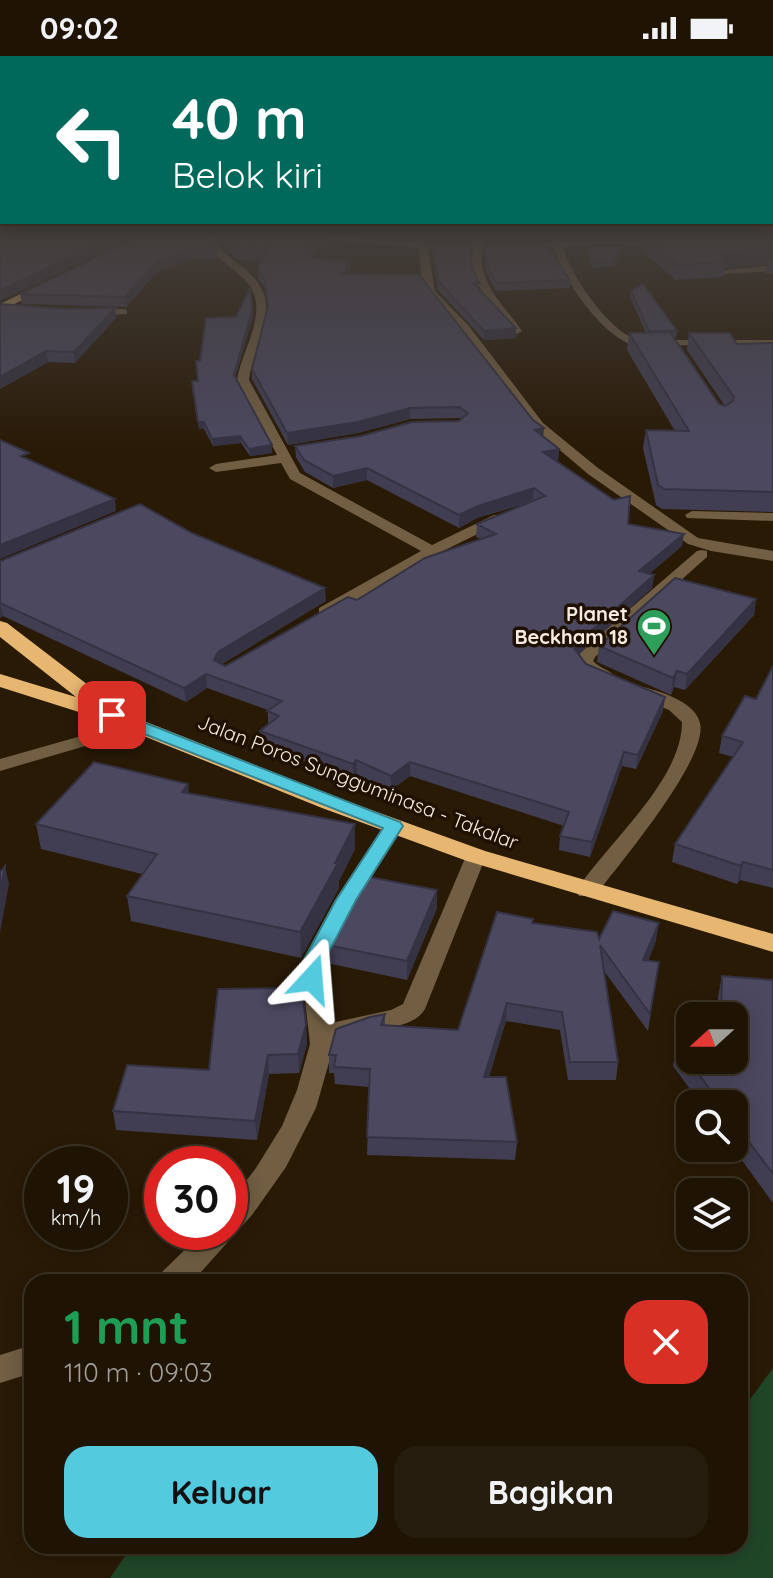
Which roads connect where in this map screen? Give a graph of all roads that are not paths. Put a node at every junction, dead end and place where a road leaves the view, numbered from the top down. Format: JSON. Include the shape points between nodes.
{"nodes":[{"id":1,"x":261,"y":307,"type":"edge"},
{"id":2,"x":445,"y":307,"type":"edge"},
{"id":3,"x":499,"y":307,"type":"edge"},
{"id":4,"x":597,"y":307,"type":"edge"},
{"id":5,"x":1,"y":309,"type":"edge"},
{"id":6,"x":19,"y":311,"type":"edge"},
{"id":7,"x":123,"y":312,"type":"edge"},
{"id":8,"x":78,"y":313,"type":"edge"},
{"id":9,"x":517,"y":331,"type":"edge"},
{"id":10,"x":673,"y":343,"type":"junction"},
{"id":11,"x":773,"y":343,"type":"edge"},
{"id":12,"x":682,"y":356,"type":"edge"},
{"id":13,"x":301,"y":450,"type":"edge"},
{"id":14,"x":286,"y":455,"type":"junction"},
{"id":15,"x":216,"y":468,"type":"dead end"},
{"id":16,"x":515,"y":513,"type":"edge"},
{"id":17,"x":692,"y":515,"type":"edge"},
{"id":18,"x":773,"y":517,"type":"edge"},
{"id":19,"x":432,"y":551,"type":"junction"},
{"id":20,"x":702,"y":554,"type":"dead end"},
{"id":21,"x":773,"y":556,"type":"edge"},
{"id":22,"x":308,"y":621,"type":"edge"},
{"id":23,"x":1,"y":629,"type":"edge"},
{"id":24,"x":0,"y":680,"type":"edge"},
{"id":25,"x":123,"y":720,"type":"junction"},
{"id":26,"x":0,"y":765,"type":"edge"},
{"id":27,"x":394,"y":826,"type":"junction"},
{"id":28,"x":476,"y":856,"type":"junction"},
{"id":29,"x":587,"y":891,"type":"junction"},
{"id":30,"x":773,"y":943,"type":"edge"},
{"id":31,"x":322,"y":1043,"type":"junction"},
{"id":32,"x":248,"y":1199,"type":"edge"},
{"id":33,"x":204,"y":1250,"type":"edge"},
{"id":34,"x":181,"y":1274,"type":"edge"},
{"id":35,"x":24,"y":1362,"type":"edge"},
{"id":36,"x":0,"y":1369,"type":"edge"}],
"edges":[{"from":1,"to":14,"type":"street","via":[[243,380]]},
{"from":2,"to":21,"type":"street","via":[[539,426],[593,471],[693,541]]},
{"from":3,"to":9,"type":"street"},
{"from":4,"to":10,"type":"street","via":[[617,333],[639,342]]},
{"from":5,"to":6,"type":"street"},
{"from":7,"to":8,"type":"street"},
{"from":10,"to":11,"type":"street"},
{"from":10,"to":12,"type":"street"},
{"from":13,"to":14,"type":"street"},
{"from":14,"to":15,"type":"street"},
{"from":14,"to":19,"type":"street","via":[[301,481]]},
{"from":16,"to":19,"type":"street"},
{"from":17,"to":18,"type":"street"},
{"from":19,"to":22,"type":"street"},
{"from":20,"to":29,"type":"street","via":[[584,661],[592,671],[677,707],[693,726],[676,772]]},
{"from":23,"to":25,"type":"highway","name":"Jalan Poros Sungguminasa - Takalar"},
{"from":24,"to":25,"type":"highway","name":"Jalan Poros Sungguminasa - Takalar"},
{"from":25,"to":26,"type":"street"},
{"from":25,"to":27,"type":"highway","name":"Jalan Poros Sungguminasa - Takalar"},
{"from":27,"to":28,"type":"highway","name":"Jalan Poros Sungguminasa - Takalar"},
{"from":27,"to":31,"type":"street","via":[[312,965]]},
{"from":28,"to":29,"type":"highway","name":"Jalan Poros Sungguminasa - Takalar"},
{"from":28,"to":31,"type":"street","via":[[413,1009],[400,1018],[348,1026]]},
{"from":29,"to":30,"type":"highway","name":"Jalan Poros Sungguminasa - Takalar"},
{"from":31,"to":32,"type":"street","via":[[310,1090],[277,1161]]},
{"from":33,"to":34,"type":"street"},
{"from":35,"to":36,"type":"street"}]}
